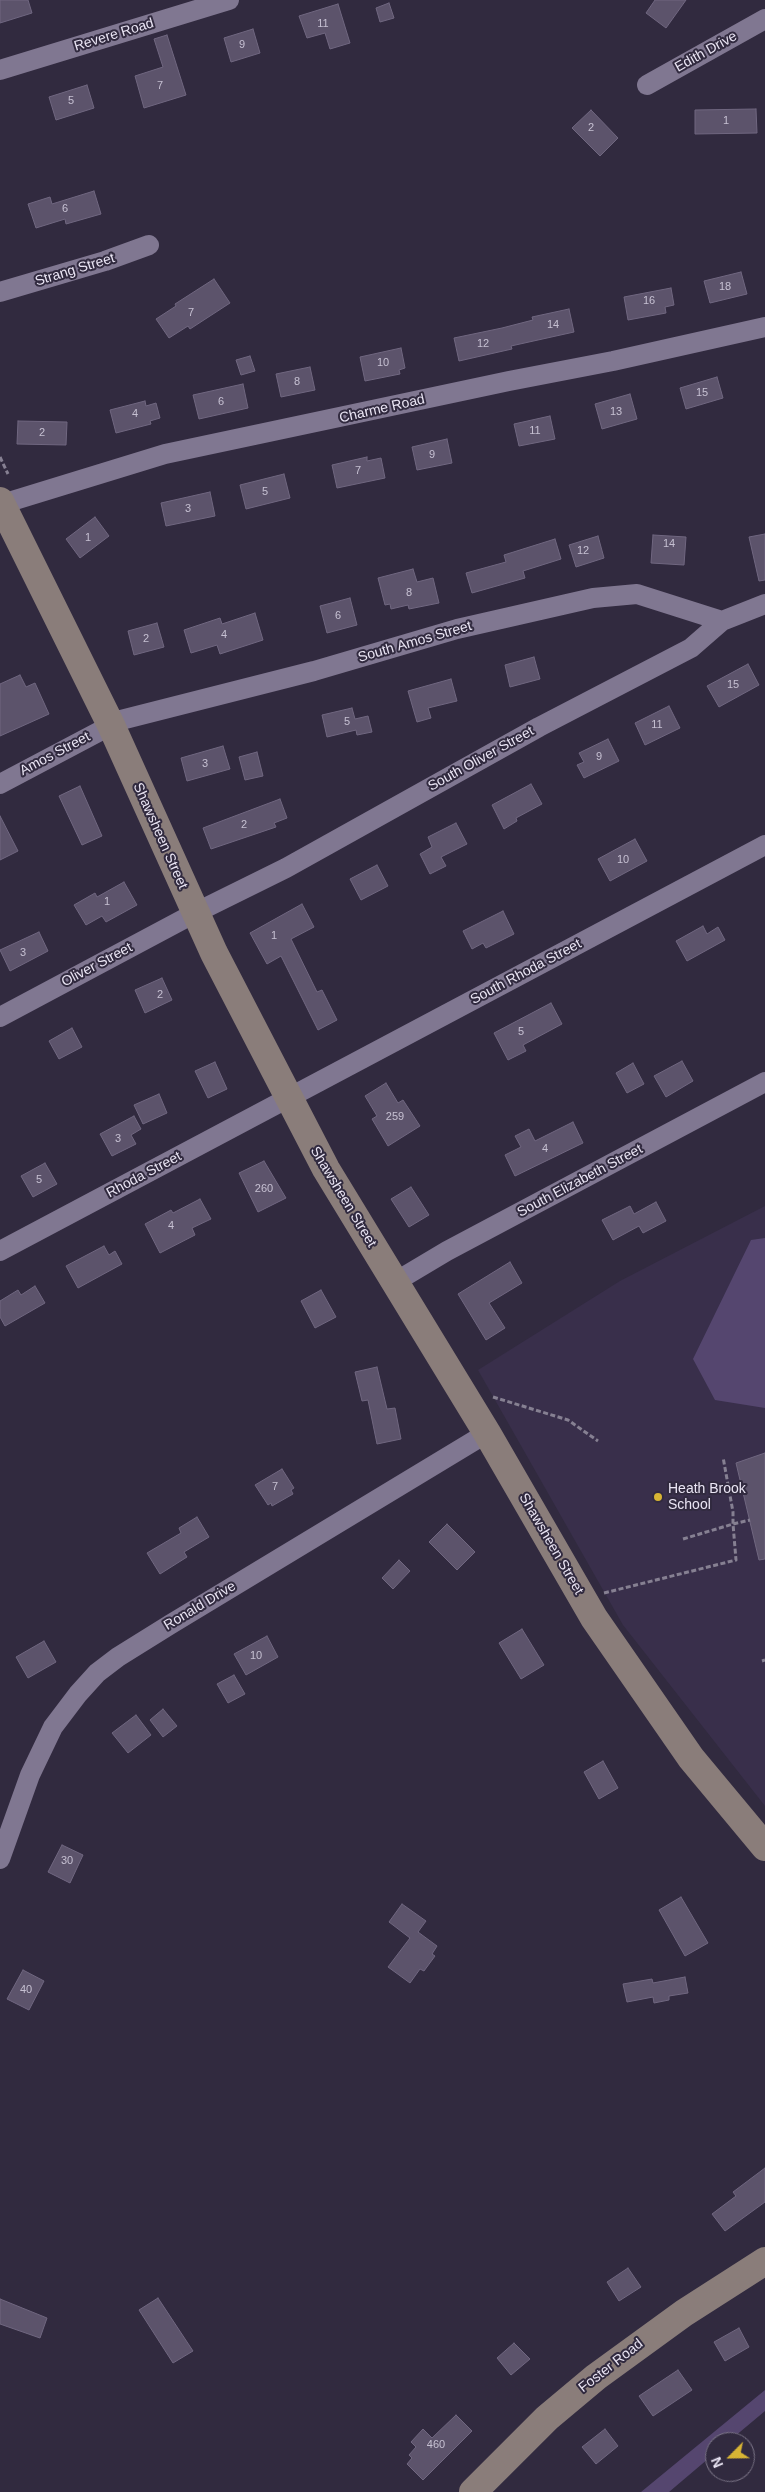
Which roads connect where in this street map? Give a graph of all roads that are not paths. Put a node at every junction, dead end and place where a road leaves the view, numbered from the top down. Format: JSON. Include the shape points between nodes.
{"nodes":[{"id":1,"x":228,"y":0,"type":"edge"},
{"id":2,"x":765,"y":19,"type":"edge"},
{"id":3,"x":0,"y":70,"type":"edge"},
{"id":4,"x":647,"y":85,"type":"dead end"},
{"id":5,"x":148,"y":245,"type":"dead end"},
{"id":6,"x":0,"y":292,"type":"edge"},
{"id":7,"x":765,"y":327,"type":"edge"},
{"id":8,"x":1,"y":502,"type":"edge"},
{"id":9,"x":765,"y":604,"type":"edge"},
{"id":10,"x":722,"y":621,"type":"junction"},
{"id":11,"x":110,"y":725,"type":"junction"},
{"id":12,"x":0,"y":784,"type":"edge"},
{"id":13,"x":765,"y":845,"type":"edge"},
{"id":14,"x":195,"y":913,"type":"junction"},
{"id":15,"x":0,"y":1017,"type":"edge"},
{"id":16,"x":765,"y":1082,"type":"edge"},
{"id":17,"x":287,"y":1098,"type":"junction"},
{"id":18,"x":0,"y":1251,"type":"edge"},
{"id":19,"x":395,"y":1282,"type":"junction"},
{"id":20,"x":487,"y":1432,"type":"junction"},
{"id":21,"x":765,"y":1847,"type":"edge"},
{"id":22,"x":0,"y":1859,"type":"edge"},
{"id":23,"x":765,"y":2261,"type":"edge"},
{"id":24,"x":473,"y":2492,"type":"edge"}],
"edges":[{"from":1,"to":3,"type":"street","name":"Revere Road"},
{"from":2,"to":4,"type":"street","name":"Edith Drive"},
{"from":5,"to":6,"type":"street","name":"Strang Street","via":[[105,262]]},
{"from":7,"to":8,"type":"street","name":"Charme Road","via":[[165,454]]},
{"from":8,"to":11,"type":"main road","name":"Shawsheen Street"},
{"from":9,"to":10,"type":"street","name":"South Oliver Street"},
{"from":10,"to":11,"type":"street","name":"South Amos Street","via":[[637,594],[593,598],[456,629],[314,671],[141,714]]},
{"from":10,"to":14,"type":"street","name":"South Oliver Street","via":[[691,648],[539,727],[286,868]]},
{"from":11,"to":12,"type":"street","name":"Amos Street"},
{"from":11,"to":14,"type":"main road","name":"Shawsheen Street"},
{"from":13,"to":17,"type":"street","name":"South Rhoda Street"},
{"from":14,"to":15,"type":"street","name":"Oliver Street"},
{"from":14,"to":17,"type":"main road","name":"Shawsheen Street"},
{"from":16,"to":19,"type":"street","name":"South Elizabeth Street","via":[[447,1251]]},
{"from":17,"to":18,"type":"street","name":"Rhoda Street"},
{"from":17,"to":19,"type":"main road","name":"Shawsheen Street"},
{"from":19,"to":20,"type":"main road","name":"Shawsheen Street"},
{"from":20,"to":21,"type":"main road","name":"Shawsheen Street","via":[[594,1618],[691,1758]]},
{"from":20,"to":22,"type":"street","name":"Ronald Drive","via":[[171,1624],[97,1673],[49,1734],[30,1775]]},
{"from":23,"to":24,"type":"main road","name":"Foster Road","via":[[661,2329],[596,2377],[546,2418]]}]}
